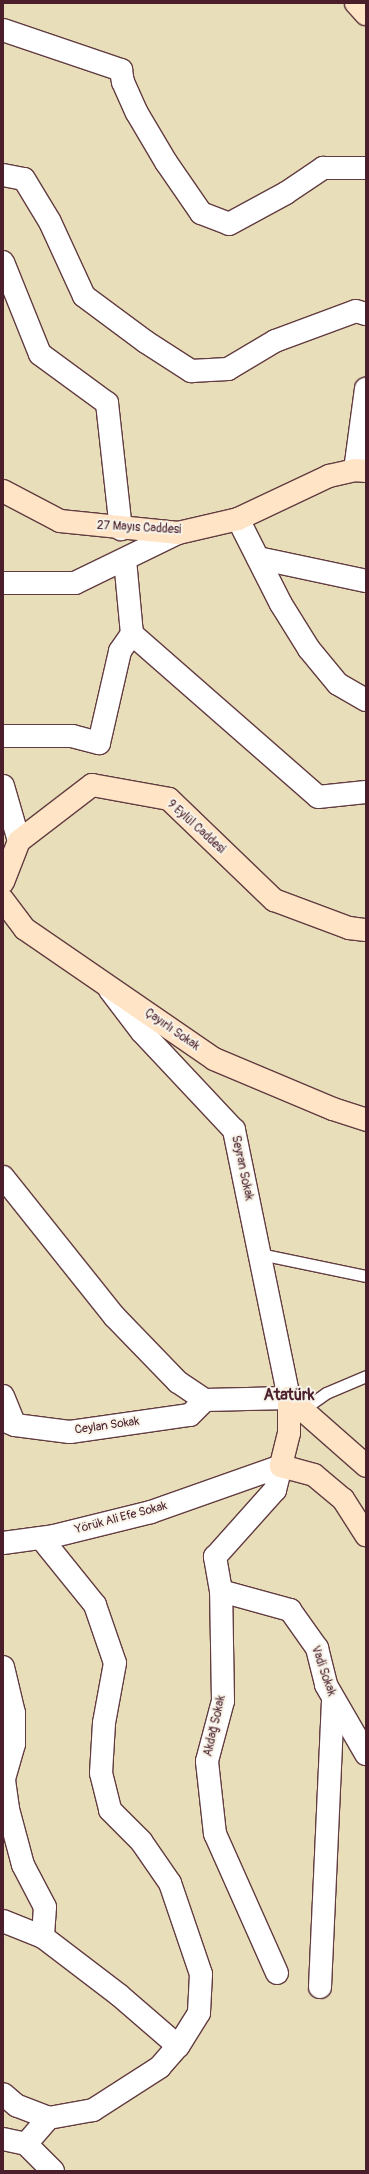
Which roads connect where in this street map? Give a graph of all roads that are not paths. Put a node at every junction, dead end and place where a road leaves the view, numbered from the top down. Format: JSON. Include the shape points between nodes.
{"nodes":[{"id":1,"x":356,"y":3,"type":"edge"},
{"id":2,"x":366,"y":14,"type":"edge"},
{"id":3,"x":3,"y":30,"type":"edge"},
{"id":4,"x":366,"y":168,"type":"edge"},
{"id":5,"x":3,"y":175,"type":"edge"},
{"id":6,"x":3,"y":262,"type":"edge"},
{"id":7,"x":366,"y":314,"type":"edge"},
{"id":8,"x":366,"y":389,"type":"edge"},
{"id":9,"x":361,"y":470,"type":"edge"},
{"id":10,"x":3,"y":491,"type":"edge"},
{"id":11,"x":238,"y":519,"type":"junction"},
{"id":12,"x":121,"y":529,"type":"junction"},
{"id":13,"x":178,"y":533,"type":"junction"},
{"id":14,"x":258,"y":558,"type":"junction"},
{"id":15,"x":125,"y":560,"type":"junction"},
{"id":16,"x":366,"y":581,"type":"edge"},
{"id":17,"x":3,"y":583,"type":"edge"},
{"id":18,"x":132,"y":634,"type":"junction"},
{"id":19,"x":366,"y":700,"type":"edge"},
{"id":20,"x":3,"y":736,"type":"edge"},
{"id":21,"x":3,"y":786,"type":"edge"},
{"id":22,"x":366,"y":792,"type":"edge"},
{"id":23,"x":19,"y":841,"type":"junction"},
{"id":24,"x":3,"y":882,"type":"edge"},
{"id":25,"x":3,"y":900,"type":"edge"},
{"id":26,"x":366,"y":930,"type":"edge"},
{"id":27,"x":105,"y":983,"type":"junction"},
{"id":28,"x":366,"y":1120,"type":"edge"},
{"id":29,"x":3,"y":1177,"type":"edge"},
{"id":30,"x":260,"y":1254,"type":"junction"},
{"id":31,"x":366,"y":1276,"type":"edge"},
{"id":32,"x":366,"y":1376,"type":"edge"},
{"id":33,"x":3,"y":1396,"type":"edge"},
{"id":34,"x":206,"y":1400,"type":"junction"},
{"id":35,"x":295,"y":1404,"type":"junction"},
{"id":36,"x":9,"y":1423,"type":"edge"},
{"id":37,"x":281,"y":1466,"type":"junction"},
{"id":38,"x":366,"y":1466,"type":"edge"},
{"id":39,"x":366,"y":1535,"type":"edge"},
{"id":40,"x":41,"y":1538,"type":"junction"},
{"id":41,"x":3,"y":1543,"type":"edge"},
{"id":42,"x":221,"y":1591,"type":"junction"},
{"id":43,"x":3,"y":1667,"type":"edge"},
{"id":44,"x":333,"y":1701,"type":"junction"},
{"id":45,"x":366,"y":1754,"type":"edge"},
{"id":46,"x":3,"y":1921,"type":"edge"},
{"id":47,"x":43,"y":1937,"type":"junction"},
{"id":48,"x":277,"y":1973,"type":"dead end"},
{"id":49,"x":320,"y":1987,"type":"dead end"},
{"id":50,"x":178,"y":2046,"type":"junction"},
{"id":51,"x":3,"y":2094,"type":"edge"},
{"id":52,"x":49,"y":2118,"type":"junction"},
{"id":53,"x":3,"y":2139,"type":"edge"},
{"id":54,"x":26,"y":2144,"type":"junction"},
{"id":55,"x":53,"y":2171,"type":"edge"}],
"edges":[{"from":1,"to":2,"type":"street"},
{"from":3,"to":4,"type":"street","via":[[121,70],[123,82],[137,114],[201,213],[229,224],[286,193],[323,168]]},
{"from":5,"to":7,"type":"street","via":[[24,179],[50,222],[84,296],[146,342],[191,371],[228,369],[275,340],[356,311]]},
{"from":6,"to":12,"type":"street","via":[[40,354],[107,403]]},
{"from":8,"to":9,"type":"street"},
{"from":9,"to":11,"type":"street","name":"27 Mayıs Caddesi","via":[[329,476]]},
{"from":10,"to":12,"type":"street","name":"27 Mayıs Caddesi","via":[[60,521]]},
{"from":11,"to":13,"type":"street","name":"27 Mayıs Caddesi"},
{"from":11,"to":14,"type":"street"},
{"from":12,"to":13,"type":"street","name":"27 Mayıs Caddesi"},
{"from":13,"to":15,"type":"street"},
{"from":14,"to":16,"type":"street"},
{"from":14,"to":19,"type":"street","via":[[280,604],[309,649],[338,684]]},
{"from":15,"to":17,"type":"street","via":[[75,583]]},
{"from":15,"to":18,"type":"street"},
{"from":18,"to":20,"type":"street","via":[[120,651],[98,743],[72,736]]},
{"from":18,"to":22,"type":"street","via":[[318,797]]},
{"from":21,"to":23,"type":"street"},
{"from":23,"to":24,"type":"street"},
{"from":23,"to":26,"type":"street","name":"9 Eylül Caddesi","via":[[92,785],[169,799],[274,900],[349,928]]},
{"from":25,"to":27,"type":"street","name":"Çayırlı Sokak","via":[[25,929]]},
{"from":27,"to":28,"type":"street","name":"Çayırlı Sokak","via":[[214,1058]]},
{"from":27,"to":30,"type":"street","name":"Seyran Sokak","via":[[142,1032],[234,1130]]},
{"from":29,"to":34,"type":"street","via":[[114,1316],[178,1382]]},
{"from":30,"to":31,"type":"lane"},
{"from":30,"to":35,"type":"street","name":"Seyran Sokak"},
{"from":32,"to":35,"type":"lane","via":[[326,1394]]},
{"from":33,"to":36,"type":"street"},
{"from":34,"to":35,"type":"street"},
{"from":34,"to":36,"type":"street","name":"Ceylan Sokak","via":[[190,1415],[70,1432]]},
{"from":35,"to":37,"type":"street"},
{"from":35,"to":38,"type":"street"},
{"from":37,"to":39,"type":"street","via":[[314,1475],[343,1499]]},
{"from":37,"to":40,"type":"street","name":"Yörük Ali Efe Sokak","via":[[151,1512]]},
{"from":37,"to":42,"type":"street","name":"Akdağ Sokak","via":[[274,1490],[215,1557]]},
{"from":40,"to":41,"type":"street","name":"Yörük Ali Efe Sokak"},
{"from":40,"to":50,"type":"street","via":[[95,1605],[115,1663],[104,1723],[101,1773],[110,1810],[141,1841],[170,1884],[201,1974],[199,2013]]},
{"from":42,"to":44,"type":"street","name":"Vadi Sokak","via":[[290,1610],[317,1648],[326,1686]]},
{"from":42,"to":48,"type":"street","name":"Akdağ Sokak","via":[[224,1700],[207,1761],[215,1834]]},
{"from":43,"to":47,"type":"street","via":[[14,1713],[14,1744],[4,1780],[8,1809],[23,1865],[45,1907]]},
{"from":44,"to":45,"type":"street","name":"Vadi Sokak"},
{"from":44,"to":49,"type":"street"},
{"from":46,"to":47,"type":"street"},
{"from":47,"to":50,"type":"street","via":[[119,1995]]},
{"from":50,"to":52,"type":"street","via":[[160,2067],[93,2110]]},
{"from":51,"to":52,"type":"street","via":[[17,2106]]},
{"from":52,"to":54,"type":"street"},
{"from":53,"to":54,"type":"street"},
{"from":54,"to":55,"type":"street"}]}
